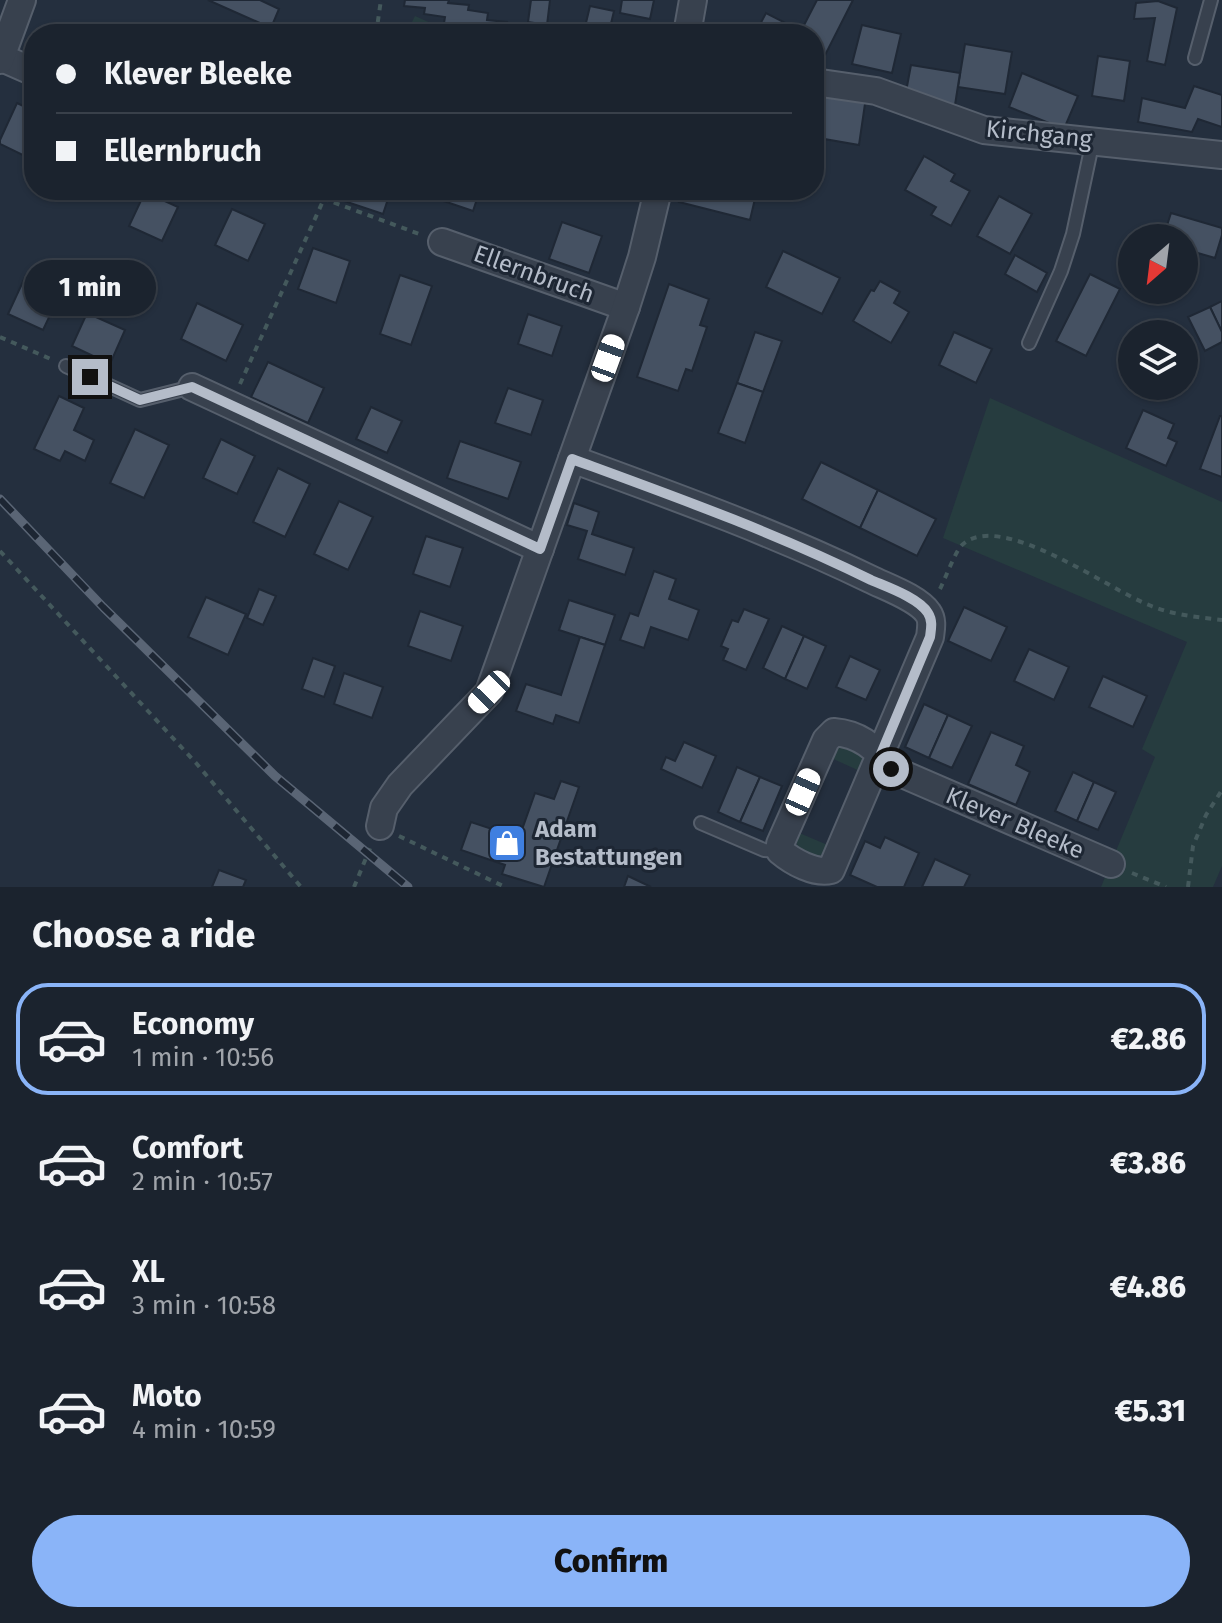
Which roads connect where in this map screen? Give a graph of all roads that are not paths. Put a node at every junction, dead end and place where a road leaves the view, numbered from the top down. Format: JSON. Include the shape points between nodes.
{"nodes":[{"id":1,"x":22,"y":0,"type":"edge"},
{"id":2,"x":693,"y":0,"type":"edge"},
{"id":3,"x":1211,"y":0,"type":"edge"},
{"id":4,"x":689,"y":24,"type":"edge"},
{"id":5,"x":0,"y":58,"type":"edge"},
{"id":6,"x":1195,"y":58,"type":"dead end"},
{"id":7,"x":24,"y":68,"type":"edge"},
{"id":8,"x":824,"y":83,"type":"edge"},
{"id":9,"x":1093,"y":140,"type":"junction"},
{"id":10,"x":1222,"y":155,"type":"edge"},
{"id":11,"x":656,"y":200,"type":"edge"},
{"id":12,"x":442,"y":242,"type":"road end"},
{"id":13,"x":626,"y":307,"type":"junction"},
{"id":14,"x":1029,"y":343,"type":"dead end"},
{"id":15,"x":66,"y":366,"type":"road end"},
{"id":16,"x":192,"y":387,"type":"joint"},
{"id":17,"x":572,"y":459,"type":"junction"},
{"id":18,"x":540,"y":549,"type":"junction"},
{"id":19,"x":881,"y":754,"type":"junction"},
{"id":20,"x":701,"y":823,"type":"dead end"},
{"id":21,"x":380,"y":826,"type":"road end"},
{"id":22,"x":780,"y":851,"type":"junction"},
{"id":23,"x":1111,"y":864,"type":"road end"}],
"edges":[{"from":1,"to":5,"type":"street"},
{"from":2,"to":4,"type":"street"},
{"from":3,"to":6,"type":"lane"},
{"from":5,"to":7,"type":"street"},
{"from":8,"to":9,"type":"street","name":"Kirchgang","via":[[876,91],[984,130]]},
{"from":9,"to":10,"type":"street","name":"Kirchgang"},
{"from":9,"to":14,"type":"lane","via":[[1073,234]]},
{"from":11,"to":13,"type":"street","name":"Ellernbruch"},
{"from":12,"to":13,"type":"street","name":"Ellernbruch"},
{"from":13,"to":17,"type":"street","name":"Ellernbruch"},
{"from":15,"to":16,"type":"lane","via":[[140,400]]},
{"from":16,"to":18,"type":"street"},
{"from":17,"to":18,"type":"street","name":"Ellernbruch"},
{"from":17,"to":19,"type":"street","via":[[811,551],[912,599],[928,613],[930,637]]},
{"from":18,"to":21,"type":"street","name":"Ellernbruch","via":[[489,692],[400,785],[384,808]]},
{"from":19,"to":22,"type":"street","via":[[831,870],[822,872]]},
{"from":19,"to":22,"type":"street","name":"Klever Bleeke","via":[[870,744],[834,732]]},
{"from":19,"to":23,"type":"street","name":"Klever Bleeke","via":[[891,769]]},
{"from":20,"to":22,"type":"lane","via":[[764,850]]}]}
